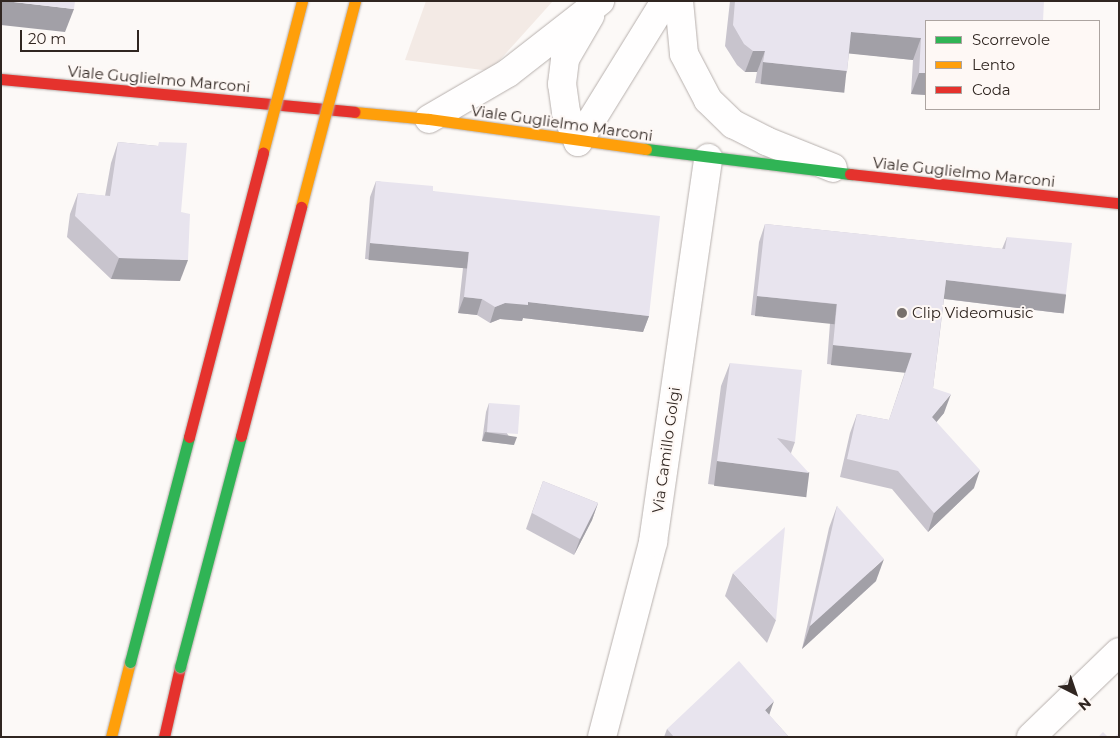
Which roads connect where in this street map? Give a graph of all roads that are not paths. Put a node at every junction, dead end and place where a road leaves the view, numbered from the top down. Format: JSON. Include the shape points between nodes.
{"nodes":[{"id":1,"x":302,"y":1,"type":"edge"},
{"id":2,"x":355,"y":1,"type":"edge"},
{"id":3,"x":665,"y":1,"type":"edge"},
{"id":4,"x":679,"y":1,"type":"edge"},
{"id":5,"x":598,"y":2,"type":"edge"},
{"id":6,"x":1,"y":79,"type":"edge"},
{"id":7,"x":429,"y":118,"type":"junction"},
{"id":8,"x":578,"y":142,"type":"junction"},
{"id":9,"x":708,"y":158,"type":"junction"},
{"id":10,"x":853,"y":176,"type":"junction"},
{"id":11,"x":1119,"y":204,"type":"edge"},
{"id":12,"x":1119,"y":652,"type":"edge"},
{"id":13,"x":111,"y":737,"type":"edge"},
{"id":14,"x":164,"y":737,"type":"edge"},
{"id":15,"x":602,"y":737,"type":"edge"},
{"id":16,"x":1031,"y":737,"type":"edge"}],
"edges":[{"from":1,"to":13,"type":"main road","bridge":true},
{"from":2,"to":14,"type":"main road","bridge":true},
{"from":3,"to":8,"type":"street"},
{"from":4,"to":10,"type":"street","via":[[684,54],[708,100],[742,128]]},
{"from":5,"to":7,"type":"street","via":[[508,73]]},
{"from":5,"to":8,"type":"street","via":[[565,59],[562,84],[566,112]]},
{"from":6,"to":7,"type":"main road","name":"Viale Guglielmo Marconi"},
{"from":7,"to":8,"type":"main road","name":"Viale Guglielmo Marconi"},
{"from":8,"to":9,"type":"main road","name":"Viale Guglielmo Marconi"},
{"from":9,"to":10,"type":"main road","name":"Viale Guglielmo Marconi"},
{"from":9,"to":15,"type":"street","name":"Via Camillo Golgi","via":[[653,542]]},
{"from":10,"to":11,"type":"main road","name":"Viale Guglielmo Marconi"},
{"from":12,"to":16,"type":"street"}]}
